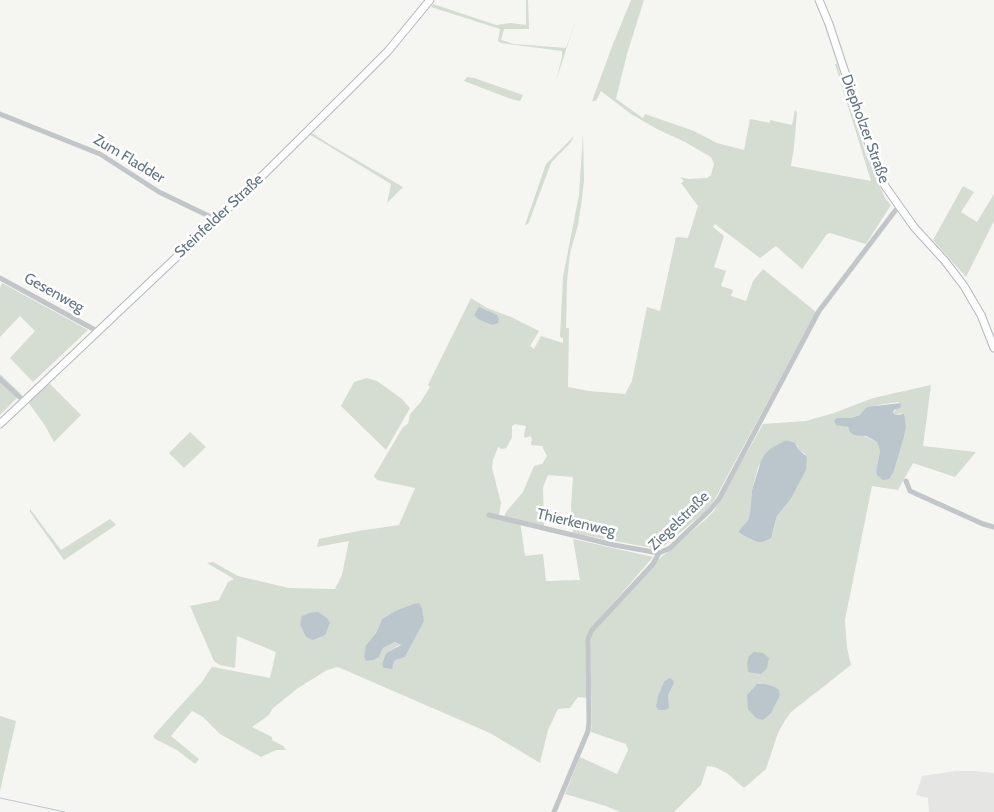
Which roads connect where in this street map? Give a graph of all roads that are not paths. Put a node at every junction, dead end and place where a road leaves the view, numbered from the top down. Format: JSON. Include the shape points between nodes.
{"nodes":[{"id":1,"x":430,"y":0,"type":"edge"},
{"id":2,"x":819,"y":0,"type":"edge"},
{"id":3,"x":0,"y":114,"type":"edge"},
{"id":4,"x":898,"y":207,"type":"junction"},
{"id":5,"x":215,"y":219,"type":"junction"},
{"id":6,"x":0,"y":278,"type":"edge"},
{"id":7,"x":97,"y":331,"type":"junction"},
{"id":8,"x":994,"y":348,"type":"edge"},
{"id":9,"x":0,"y":379,"type":"edge"},
{"id":10,"x":24,"y":401,"type":"junction"},
{"id":11,"x":0,"y":424,"type":"edge"},
{"id":12,"x":906,"y":481,"type":"dead end"},
{"id":13,"x":489,"y":515,"type":"dead end"},
{"id":14,"x":994,"y":527,"type":"edge"},
{"id":15,"x":659,"y":553,"type":"junction"},
{"id":16,"x":554,"y":812,"type":"edge"}],
"edges":[{"from":1,"to":5,"type":"main road","name":"Steinfelder Straße","via":[[388,51]]},
{"from":2,"to":4,"type":"main road","name":"Diepholzer Straße","via":[[876,166]]},
{"from":3,"to":5,"type":"street","name":"Zum Fladder","via":[[100,154],[159,192]]},
{"from":4,"to":8,"type":"main road","name":"Diepholzer Straße","via":[[964,286]]},
{"from":4,"to":15,"type":"street","name":"Ziegelstraße","via":[[819,311],[719,499],[710,512],[670,548]]},
{"from":5,"to":7,"type":"main road","name":"Steinfelder Straße"},
{"from":6,"to":7,"type":"street","name":"Gesenweg"},
{"from":7,"to":10,"type":"main road","name":"Steinfelder Straße"},
{"from":9,"to":10,"type":"street"},
{"from":10,"to":11,"type":"main road","name":"Steinfelder Straße"},
{"from":12,"to":14,"type":"street","via":[[910,491]]},
{"from":13,"to":15,"type":"street","name":"Thierkenweg"},
{"from":15,"to":16,"type":"street","name":"Ziegelstraße","via":[[653,564],[592,630],[588,639],[590,722]]}]}
